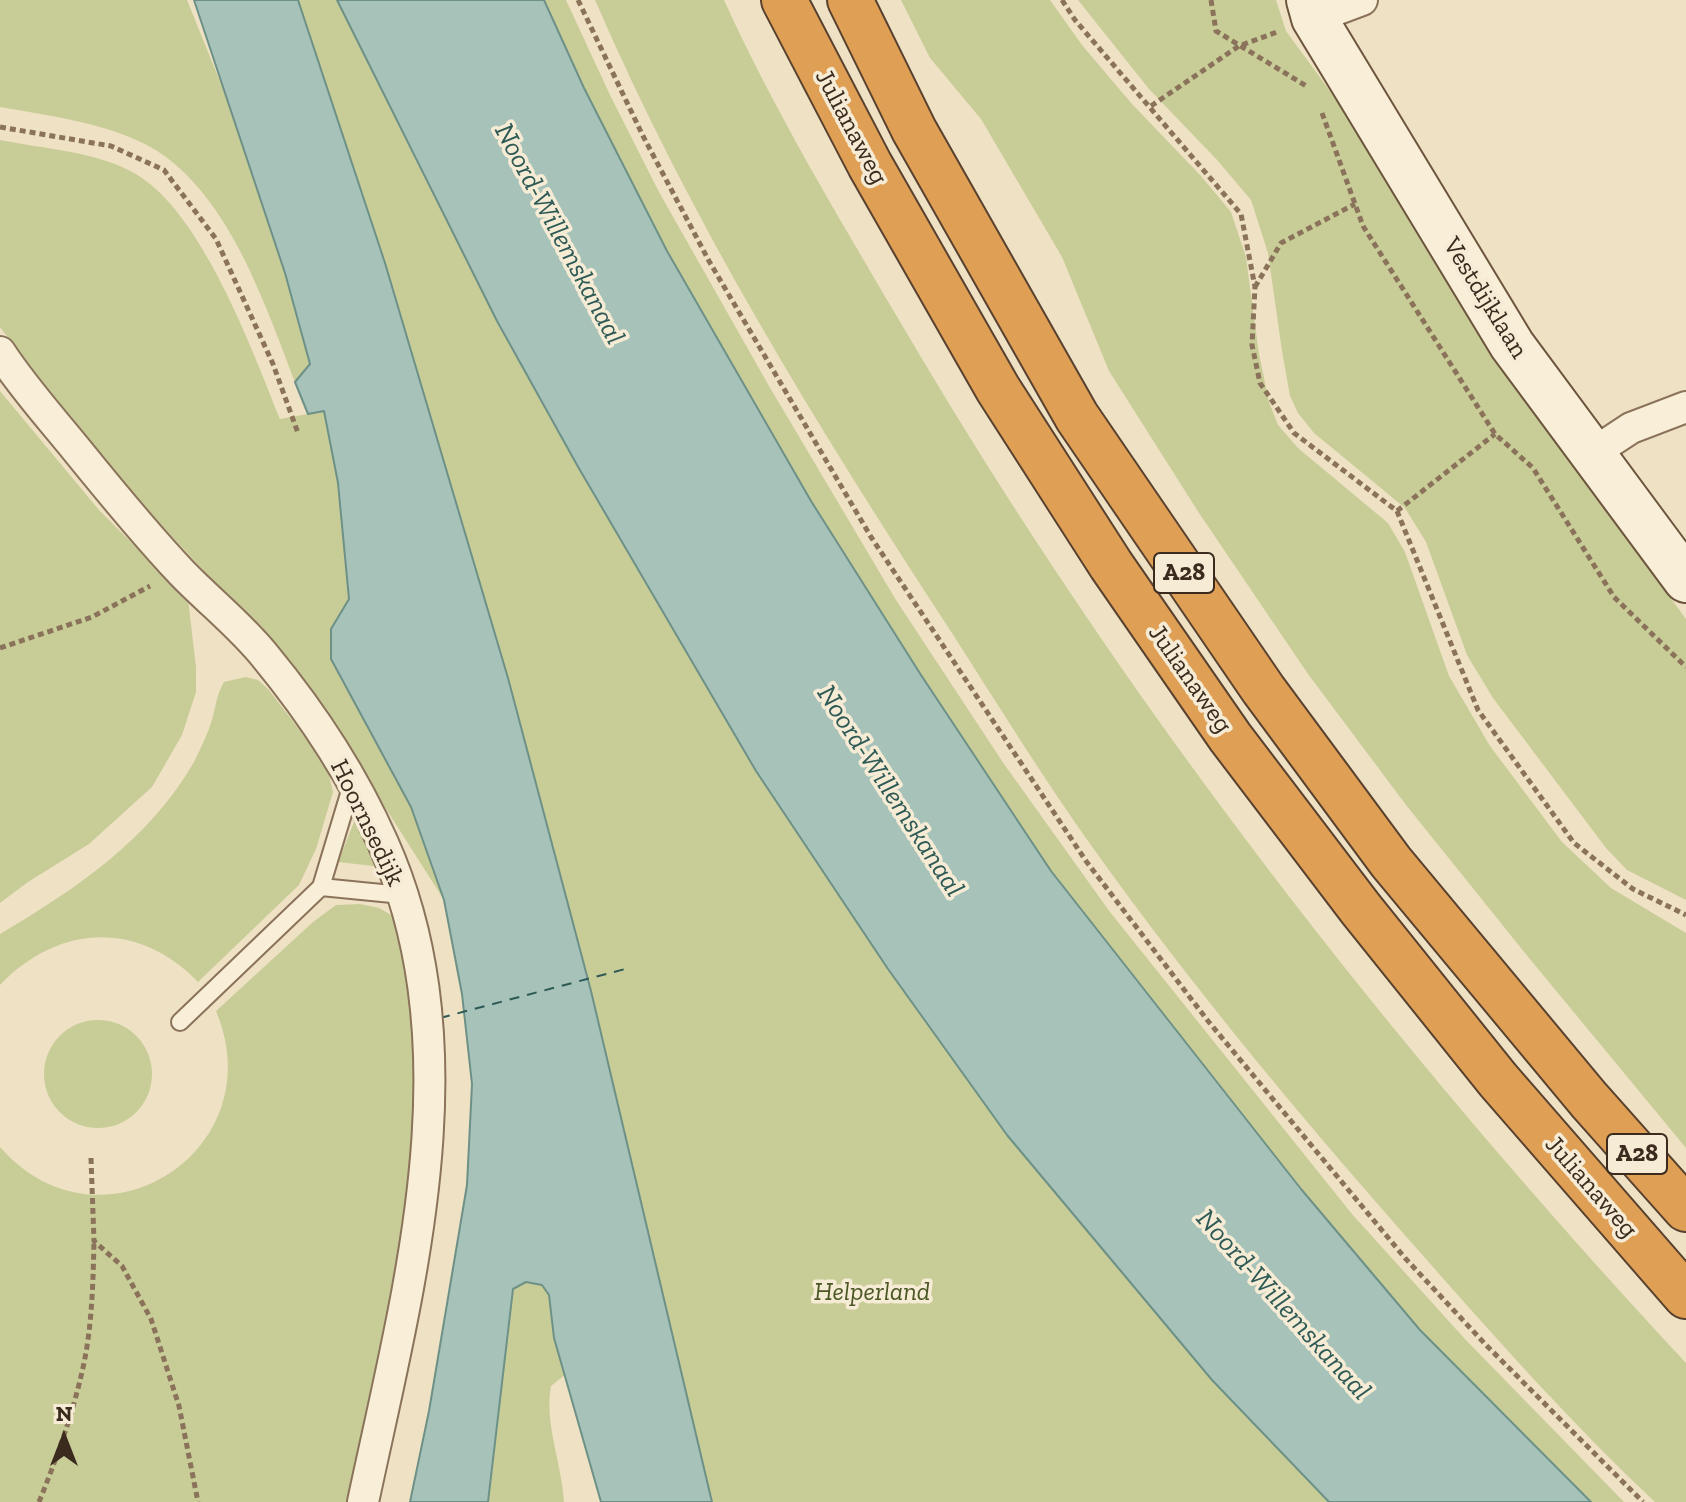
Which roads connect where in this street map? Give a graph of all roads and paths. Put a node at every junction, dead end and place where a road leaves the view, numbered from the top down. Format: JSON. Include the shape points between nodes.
{"nodes":[{"id":1,"x":578,"y":0,"type":"edge"},
{"id":2,"x":784,"y":0,"type":"edge"},
{"id":3,"x":850,"y":0,"type":"edge"},
{"id":4,"x":1062,"y":0,"type":"edge"},
{"id":5,"x":1211,"y":0,"type":"edge"},
{"id":6,"x":1362,"y":0,"type":"edge"},
{"id":7,"x":1312,"y":9,"type":"edge"},
{"id":8,"x":1239,"y":46,"type":"junction"},
{"id":9,"x":1313,"y":90,"type":"dead end"},
{"id":10,"x":1319,"y":104,"type":"dead end"},
{"id":11,"x":1151,"y":106,"type":"junction"},
{"id":12,"x":0,"y":127,"type":"edge"},
{"id":13,"x":1355,"y":204,"type":"junction"},
{"id":14,"x":1255,"y":287,"type":"junction"},
{"id":15,"x":0,"y":352,"type":"edge"},
{"id":16,"x":1686,"y":407,"type":"edge"},
{"id":17,"x":298,"y":433,"type":"dead end"},
{"id":18,"x":1495,"y":434,"type":"junction"},
{"id":19,"x":1593,"y":453,"type":"junction"},
{"id":20,"x":1397,"y":511,"type":"junction"},
{"id":21,"x":180,"y":570,"type":"junction"},
{"id":22,"x":1686,"y":580,"type":"edge"},
{"id":23,"x":0,"y":648,"type":"edge"},
{"id":24,"x":1686,"y":667,"type":"edge"},
{"id":25,"x":353,"y":783,"type":"junction"},
{"id":26,"x":321,"y":887,"type":"junction"},
{"id":27,"x":402,"y":895,"type":"junction"},
{"id":28,"x":1686,"y":915,"type":"edge"},
{"id":29,"x":180,"y":1022,"type":"dead end"},
{"id":30,"x":91,"y":1158,"type":"dead end"},
{"id":31,"x":1686,"y":1209,"type":"edge"},
{"id":32,"x":94,"y":1241,"type":"junction"},
{"id":33,"x":1686,"y":1296,"type":"edge"},
{"id":34,"x":39,"y":1502,"type":"edge"},
{"id":35,"x":198,"y":1502,"type":"edge"},
{"id":36,"x":363,"y":1502,"type":"edge"},
{"id":37,"x":1643,"y":1502,"type":"edge"}],
"edges":[{"from":1,"to":37,"type":"path","via":[[709,261],[839,483],[1086,861],[1208,1021],[1405,1258]]},
{"from":2,"to":33,"type":"highway","name":"Julianaweg","number":"A28","via":[[870,165],[998,389],[1230,737],[1498,1080]]},
{"from":3,"to":31,"type":"highway","name":"Julianaweg","number":"A28","via":[[914,130],[1077,417],[1263,689],[1391,862]]},
{"from":4,"to":11,"type":"path"},
{"from":5,"to":8,"type":"path","via":[[1216,31]]},
{"from":6,"to":7,"type":"street"},
{"from":7,"to":8,"type":"path"},
{"from":7,"to":19,"type":"street","name":"Vestdijklaan","via":[[1512,345]]},
{"from":8,"to":9,"type":"path"},
{"from":8,"to":11,"type":"path"},
{"from":10,"to":13,"type":"path"},
{"from":11,"to":14,"type":"path","via":[[1241,214]]},
{"from":12,"to":17,"type":"path","via":[[111,146],[164,170],[216,239]]},
{"from":13,"to":14,"type":"path","via":[[1281,243]]},
{"from":13,"to":18,"type":"path","via":[[1363,226]]},
{"from":14,"to":20,"type":"path","via":[[1252,345],[1260,383],[1294,433]]},
{"from":15,"to":21,"type":"street","name":"Hoornsedijk"},
{"from":16,"to":19,"type":"street","via":[[1631,428]]},
{"from":18,"to":20,"type":"path"},
{"from":18,"to":24,"type":"path","via":[[1533,468],[1614,597]]},
{"from":19,"to":22,"type":"street","name":"Vestdijklaan"},
{"from":20,"to":28,"type":"path","via":[[1478,710],[1574,843],[1633,889]]},
{"from":21,"to":23,"type":"path","via":[[92,617]]},
{"from":21,"to":25,"type":"street","name":"Hoornsedijk","via":[[263,653]]},
{"from":25,"to":26,"type":"lane"},
{"from":25,"to":27,"type":"street","name":"Hoornsedijk"},
{"from":26,"to":27,"type":"lane"},
{"from":26,"to":29,"type":"lane"},
{"from":27,"to":36,"type":"street","name":"Hoornsedijk","via":[[418,952],[426,1010],[428,1126],[413,1265]]},
{"from":30,"to":32,"type":"path"},
{"from":32,"to":34,"type":"path","via":[[83,1370]]},
{"from":32,"to":35,"type":"path","via":[[122,1266],[151,1319],[179,1406]]}]}
